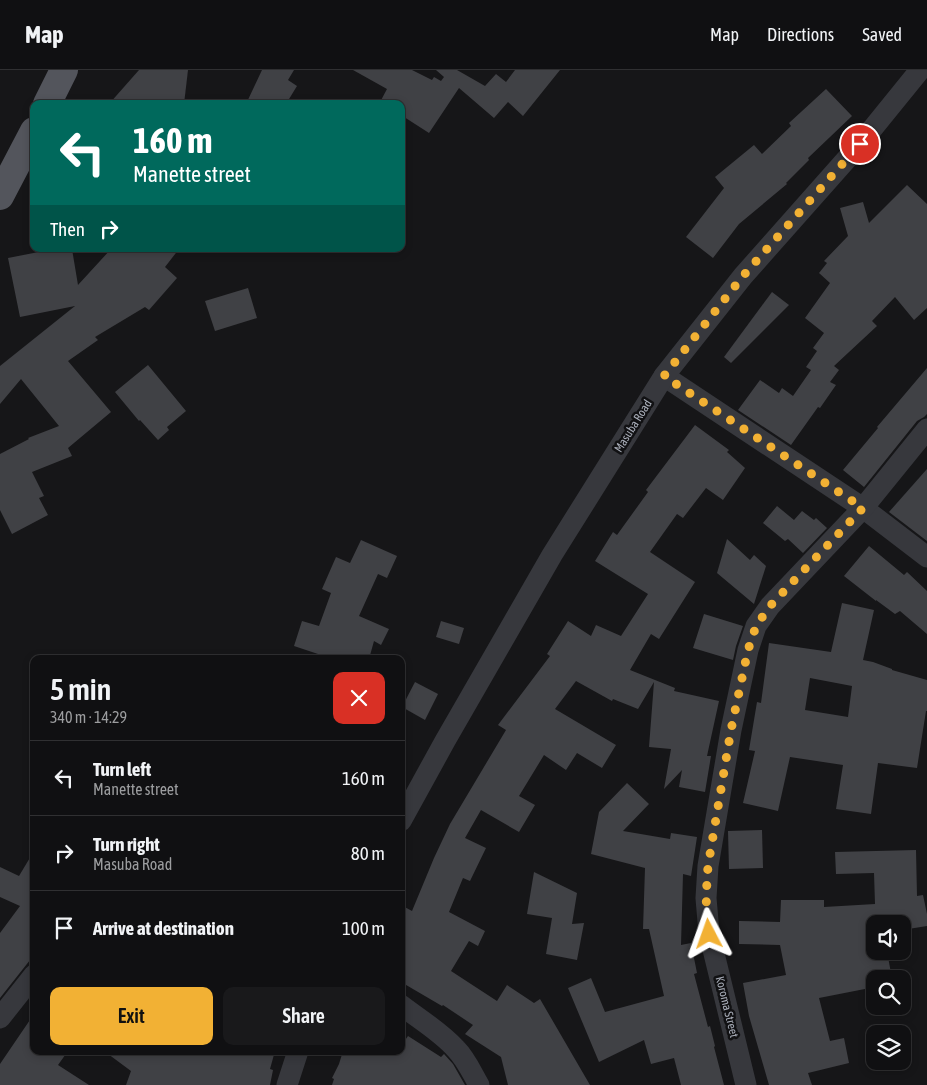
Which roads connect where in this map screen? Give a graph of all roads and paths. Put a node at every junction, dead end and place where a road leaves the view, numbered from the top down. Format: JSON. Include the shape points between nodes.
{"nodes":[{"id":1,"x":64,"y":70,"type":"edge"},
{"id":2,"x":920,"y":70,"type":"edge"},
{"id":3,"x":49,"y":100,"type":"edge"},
{"id":4,"x":30,"y":138,"type":"edge"},
{"id":5,"x":4,"y":181,"type":"edge"},
{"id":6,"x":664,"y":376,"type":"junction"},
{"id":7,"x":927,"y":428,"type":"edge"},
{"id":8,"x":863,"y":508,"type":"junction"},
{"id":9,"x":927,"y":557,"type":"edge"},
{"id":10,"x":405,"y":814,"type":"edge"},
{"id":11,"x":30,"y":980,"type":"edge"},
{"id":12,"x":405,"y":1008,"type":"edge"},
{"id":13,"x":0,"y":1018,"type":"edge"},
{"id":14,"x":297,"y":1055,"type":"edge"},
{"id":15,"x":287,"y":1085,"type":"edge"},
{"id":16,"x":479,"y":1085,"type":"edge"},
{"id":17,"x":746,"y":1085,"type":"edge"}],
"edges":[{"from":1,"to":3,"type":"main road"},
{"from":2,"to":6,"type":"street","name":"Masuba Road","via":[[860,144],[743,276]]},
{"from":4,"to":5,"type":"main road"},
{"from":6,"to":8,"type":"street"},
{"from":6,"to":10,"type":"street","name":"Masuba Road","via":[[552,556]]},
{"from":7,"to":8,"type":"street","name":"Koroma Street"},
{"from":8,"to":9,"type":"street"},
{"from":8,"to":17,"type":"street","name":"Koroma Street","via":[[770,606],[756,626],[731,730],[708,866],[706,898],[709,934]]},
{"from":11,"to":13,"type":"street"},
{"from":12,"to":16,"type":"street","via":[[457,1049]]},
{"from":14,"to":15,"type":"street"}]}
